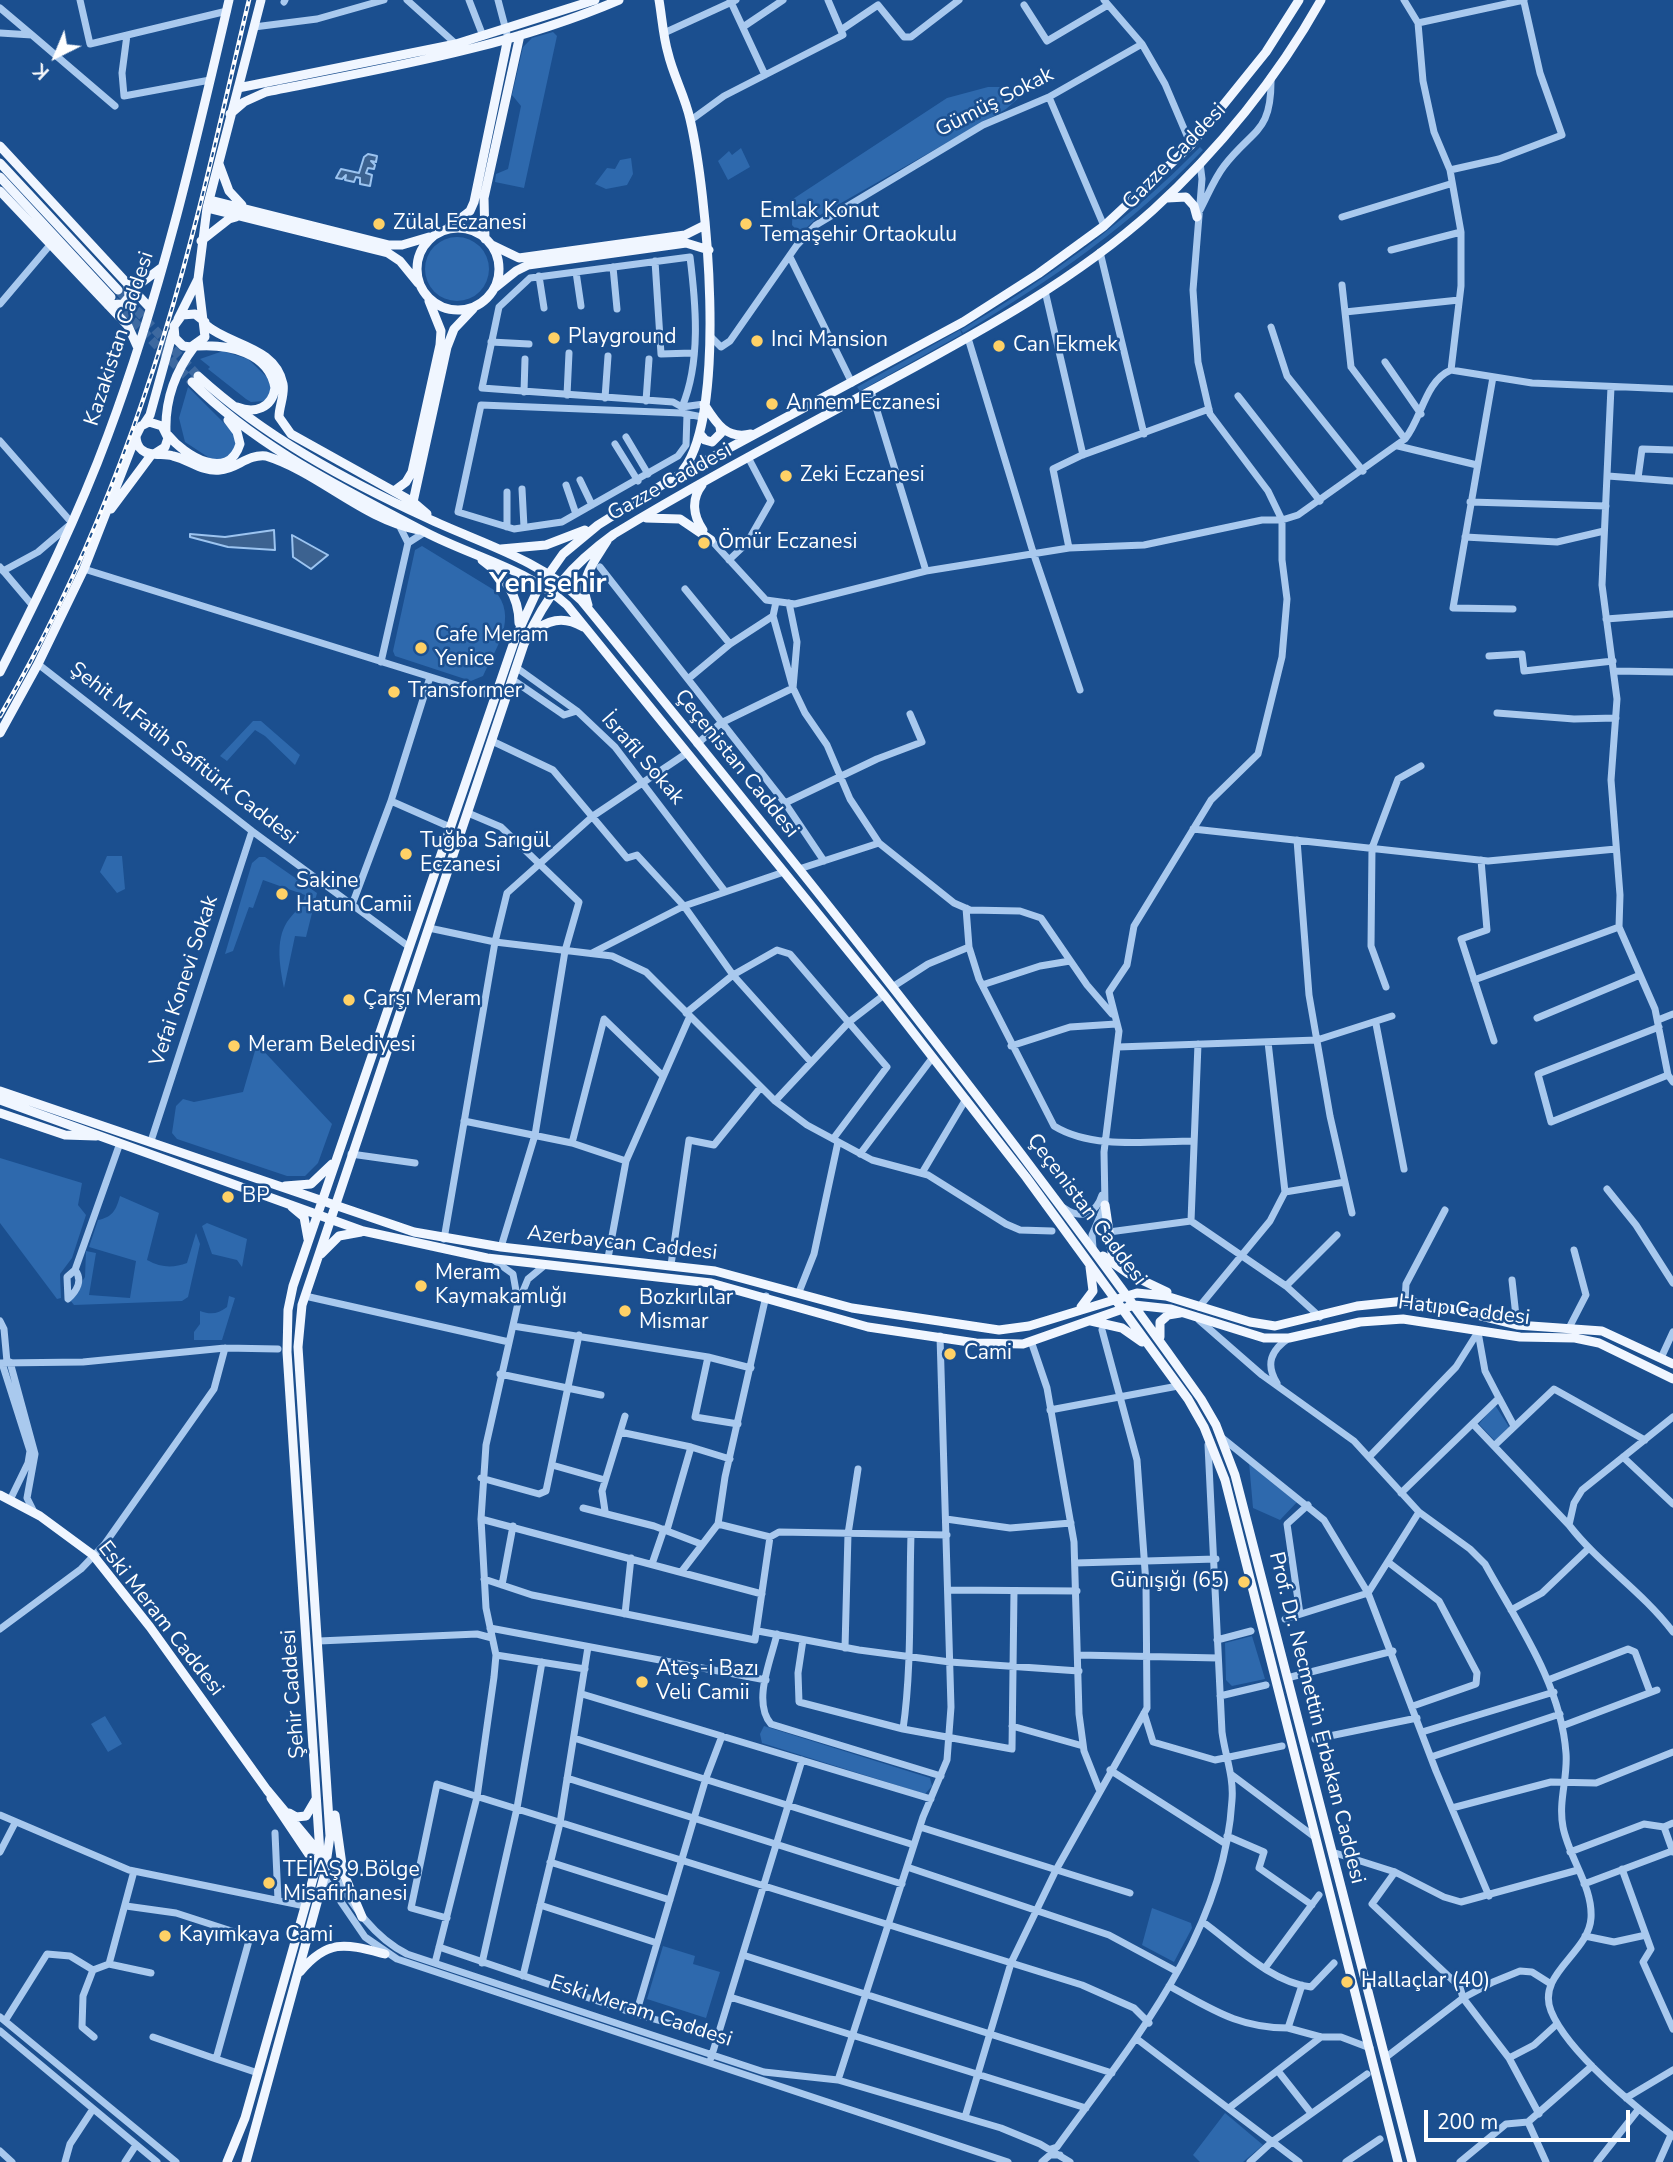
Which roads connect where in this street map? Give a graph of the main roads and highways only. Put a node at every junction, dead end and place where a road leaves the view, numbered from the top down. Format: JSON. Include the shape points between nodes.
{"nodes":[{"id":1,"x":229,"y":0,"type":"edge"},
{"id":2,"x":261,"y":0,"type":"edge"},
{"id":3,"x":595,"y":0,"type":"edge"},
{"id":4,"x":619,"y":0,"type":"edge"},
{"id":5,"x":1299,"y":0,"type":"edge"},
{"id":6,"x":1321,"y":0,"type":"edge"},
{"id":7,"x":659,"y":2,"type":"edge"},
{"id":8,"x":520,"y":35,"type":"junction"},
{"id":9,"x":508,"y":38,"type":"junction"},
{"id":10,"x":238,"y":88,"type":"junction"},
{"id":11,"x":230,"y":114,"type":"junction"},
{"id":12,"x":0,"y":146,"type":"edge"},
{"id":13,"x":0,"y":163,"type":"edge"},
{"id":14,"x":219,"y":164,"type":"junction"},
{"id":15,"x":0,"y":177,"type":"edge"},
{"id":16,"x":0,"y":191,"type":"edge"},
{"id":17,"x":1165,"y":198,"type":"junction"},
{"id":18,"x":209,"y":204,"type":"junction"},
{"id":19,"x":245,"y":213,"type":"junction"},
{"id":20,"x":1197,"y":217,"type":"road end"},
{"id":21,"x":273,"y":220,"type":"junction"},
{"id":22,"x":705,"y":225,"type":"junction"},
{"id":23,"x":447,"y":229,"type":"junction"},
{"id":24,"x":434,"y":235,"type":"junction"},
{"id":25,"x":201,"y":241,"type":"junction"},
{"id":26,"x":489,"y":242,"type":"junction"},
{"id":27,"x":709,"y":250,"type":"junction"},
{"id":28,"x":164,"y":264,"type":"junction"},
{"id":29,"x":198,"y":279,"type":"junction"},
{"id":30,"x":128,"y":284,"type":"junction"},
{"id":31,"x":419,"y":284,"type":"junction"},
{"id":32,"x":494,"y":288,"type":"junction"},
{"id":33,"x":427,"y":296,"type":"junction"},
{"id":34,"x":112,"y":297,"type":"junction"},
{"id":35,"x":475,"y":306,"type":"junction"},
{"id":36,"x":149,"y":307,"type":"junction"},
{"id":37,"x":178,"y":318,"type":"junction"},
{"id":38,"x":144,"y":324,"type":"junction"},
{"id":39,"x":205,"y":324,"type":"junction"},
{"id":40,"x":128,"y":326,"type":"junction"},
{"id":41,"x":173,"y":330,"type":"junction"},
{"id":42,"x":196,"y":346,"type":"junction"},
{"id":43,"x":137,"y":348,"type":"junction"},
{"id":44,"x":195,"y":379,"type":"tunnel mouth"},
{"id":45,"x":222,"y":404,"type":"junction"},
{"id":46,"x":704,"y":404,"type":"junction"},
{"id":47,"x":144,"y":424,"type":"junction"},
{"id":48,"x":772,"y":425,"type":"junction"},
{"id":49,"x":720,"y":427,"type":"junction"},
{"id":50,"x":167,"y":433,"type":"junction"},
{"id":51,"x":700,"y":434,"type":"junction"},
{"id":52,"x":136,"y":436,"type":"junction"},
{"id":53,"x":153,"y":454,"type":"junction"},
{"id":54,"x":680,"y":475,"type":"junction"},
{"id":55,"x":707,"y":481,"type":"junction"},
{"id":56,"x":394,"y":491,"type":"junction"},
{"id":57,"x":413,"y":502,"type":"junction"},
{"id":58,"x":106,"y":517,"type":"junction"},
{"id":59,"x":634,"y":521,"type":"junction"},
{"id":60,"x":437,"y":522,"type":"junction"},
{"id":61,"x":598,"y":525,"type":"junction"},
{"id":62,"x":425,"y":532,"type":"junction"},
{"id":63,"x":611,"y":535,"type":"junction"},
{"id":64,"x":468,"y":550,"type":"junction"},
{"id":65,"x":496,"y":550,"type":"junction"},
{"id":66,"x":549,"y":573,"type":"junction"},
{"id":67,"x":560,"y":582,"type":"junction"},
{"id":68,"x":541,"y":584,"type":"junction"},
{"id":69,"x":552,"y":591,"type":"junction"},
{"id":70,"x":598,"y":621,"type":"junction"},
{"id":71,"x":519,"y":629,"type":"junction"},
{"id":72,"x":591,"y":633,"type":"junction"},
{"id":73,"x":528,"y":635,"type":"junction"},
{"id":74,"x":0,"y":672,"type":"edge"},
{"id":75,"x":0,"y":733,"type":"edge"},
{"id":76,"x":0,"y":1091,"type":"edge"},
{"id":77,"x":0,"y":1100,"type":"edge"},
{"id":78,"x":0,"y":1113,"type":"edge"},
{"id":79,"x":107,"y":1137,"type":"junction"},
{"id":80,"x":341,"y":1147,"type":"junction"},
{"id":81,"x":276,"y":1184,"type":"junction"},
{"id":82,"x":284,"y":1201,"type":"junction"},
{"id":83,"x":323,"y":1203,"type":"junction"},
{"id":84,"x":1105,"y":1205,"type":"road end"},
{"id":85,"x":334,"y":1207,"type":"junction"},
{"id":86,"x":319,"y":1214,"type":"junction"},
{"id":87,"x":330,"y":1219,"type":"junction"},
{"id":88,"x":363,"y":1231,"type":"junction"},
{"id":89,"x":308,"y":1248,"type":"junction"},
{"id":90,"x":1093,"y":1248,"type":"junction"},
{"id":91,"x":1087,"y":1259,"type":"junction"},
{"id":92,"x":315,"y":1263,"type":"junction"},
{"id":93,"x":1120,"y":1268,"type":"junction"},
{"id":94,"x":1127,"y":1294,"type":"junction"},
{"id":95,"x":1115,"y":1298,"type":"junction"},
{"id":96,"x":1180,"y":1300,"type":"junction"},
{"id":97,"x":1134,"y":1305,"type":"junction"},
{"id":98,"x":1122,"y":1308,"type":"junction"},
{"id":99,"x":1073,"y":1312,"type":"junction"},
{"id":100,"x":1182,"y":1312,"type":"junction"},
{"id":101,"x":1086,"y":1321,"type":"junction"},
{"id":102,"x":1250,"y":1322,"type":"joint"},
{"id":103,"x":1245,"y":1335,"type":"joint"},
{"id":104,"x":1161,"y":1343,"type":"junction"},
{"id":105,"x":1152,"y":1349,"type":"junction"},
{"id":106,"x":1673,"y":1364,"type":"edge"},
{"id":107,"x":1673,"y":1379,"type":"edge"},
{"id":108,"x":0,"y":1494,"type":"edge"},
{"id":109,"x":267,"y":1790,"type":"junction"},
{"id":110,"x":318,"y":1790,"type":"junction"},
{"id":111,"x":329,"y":1793,"type":"junction"},
{"id":112,"x":288,"y":1812,"type":"junction"},
{"id":113,"x":320,"y":1854,"type":"junction"},
{"id":114,"x":322,"y":1865,"type":"junction"},
{"id":115,"x":362,"y":1917,"type":"road end"},
{"id":116,"x":385,"y":1954,"type":"road end"},
{"id":117,"x":297,"y":1976,"type":"junction"},
{"id":118,"x":1412,"y":2160,"type":"edge"},
{"id":119,"x":227,"y":2162,"type":"edge"},
{"id":120,"x":246,"y":2162,"type":"edge"},
{"id":121,"x":1398,"y":2162,"type":"edge"}],
"edges":[{"from":1,"to":28,"type":"main road","name":"Kazakistan Caddesi"},
{"from":2,"to":10,"type":"main road"},
{"from":3,"to":10,"type":"main road","via":[[456,44]]},
{"from":4,"to":8,"type":"main road"},
{"from":5,"to":48,"type":"main road","name":"Gazze Caddesi","via":[[1266,52],[1191,145],[1104,226],[963,322]]},
{"from":6,"to":17,"type":"main road","name":"Gazze Caddesi","via":[[1271,77]]},
{"from":7,"to":22,"type":"main road","via":[[668,53],[691,120]]},
{"from":8,"to":9,"type":"main road"},
{"from":8,"to":26,"type":"main road","via":[[484,198]]},
{"from":9,"to":11,"type":"main road","via":[[457,53],[266,92]]},
{"from":9,"to":23,"type":"main road","via":[[474,202],[470,211]]},
{"from":10,"to":11,"type":"main road"},
{"from":11,"to":14,"type":"main road"},
{"from":12,"to":30,"type":"main road"},
{"from":13,"to":34,"type":"main road"},
{"from":14,"to":18,"type":"main road"},
{"from":14,"to":19,"type":"main road","via":[[234,200]]},
{"from":15,"to":34,"type":"main road"},
{"from":16,"to":34,"type":"main road","via":[[50,245]]},
{"from":17,"to":20,"type":"main road","via":[[1186,197]]},
{"from":17,"to":55,"type":"main road","name":"Gazze Caddesi","via":[[1045,291]]},
{"from":18,"to":19,"type":"main road"},
{"from":18,"to":25,"type":"main road"},
{"from":19,"to":21,"type":"main road"},
{"from":19,"to":25,"type":"main road","via":[[229,219]]},
{"from":21,"to":24,"type":"main road","via":[[389,245]]},
{"from":21,"to":31,"type":"main road","via":[[388,253]]},
{"from":22,"to":26,"type":"main road","via":[[685,234],[519,258]]},
{"from":22,"to":27,"type":"main road"},
{"from":23,"to":24,"type":"main road"},
{"from":23,"to":26,"type":"main road","via":[[474,231]]},
{"from":24,"to":31,"type":"main road","via":[[418,257]]},
{"from":25,"to":29,"type":"main road"},
{"from":26,"to":32,"type":"main road","via":[[498,262]]},
{"from":27,"to":32,"type":"main road","via":[[686,243],[528,265]]},
{"from":27,"to":46,"type":"main road","via":[[710,336]]},
{"from":28,"to":30,"type":"main road","via":[[146,280]]},
{"from":28,"to":36,"type":"main road","name":"Kazakistan Caddesi"},
{"from":29,"to":37,"type":"main road"},
{"from":29,"to":39,"type":"main road"},
{"from":30,"to":34,"type":"main road","via":[[125,302],[117,306]]},
{"from":30,"to":36,"type":"main road"},
{"from":31,"to":33,"type":"main road"},
{"from":32,"to":35,"type":"main road"},
{"from":33,"to":35,"type":"main road","via":[[449,310]]},
{"from":33,"to":56,"type":"main road","via":[[441,331],[440,345],[412,472]]},
{"from":34,"to":40,"type":"main road"},
{"from":35,"to":57,"type":"main road","via":[[454,329],[447,347]]},
{"from":36,"to":38,"type":"main road","name":"Kazakistan Caddesi"},
{"from":37,"to":39,"type":"main road","via":[[192,314]]},
{"from":37,"to":41,"type":"main road"},
{"from":38,"to":40,"type":"main road"},
{"from":38,"to":43,"type":"main road","name":"Kazakistan Caddesi"},
{"from":39,"to":42,"type":"main road","via":[[205,337]]},
{"from":39,"to":56,"type":"main road","via":[[218,335],[254,349],[278,371],[283,392],[279,417],[291,434]]},
{"from":40,"to":43,"type":"main road"},
{"from":41,"to":42,"type":"main road","via":[[181,344]]},
{"from":41,"to":47,"type":"main road","via":[[152,411]]},
{"from":42,"to":45,"type":"main road","via":[[245,352],[262,365],[274,383],[272,399],[260,409]]},
{"from":42,"to":50,"type":"main road","via":[[174,383],[167,406]]},
{"from":43,"to":74,"type":"main road","name":"Kazakistan Caddesi","via":[[72,523]]},
{"from":44,"to":45,"type":"main road","name":"Çeçenistan Caddesi"},
{"from":45,"to":50,"type":"main road","via":[[240,437],[230,460],[214,463],[194,458]]},
{"from":45,"to":60,"type":"main road","name":"Çeçenistan Caddesi","via":[[293,449]]},
{"from":45,"to":62,"type":"main road","name":"Çeçenistan Caddesi","via":[[287,456]]},
{"from":46,"to":49,"type":"main road"},
{"from":46,"to":51,"type":"main road"},
{"from":47,"to":50,"type":"main road","via":[[158,423]]},
{"from":47,"to":52,"type":"main road"},
{"from":48,"to":49,"type":"main road","via":[[741,436]]},
{"from":48,"to":54,"type":"main road","name":"Gazze Caddesi"},
{"from":49,"to":51,"type":"main road","via":[[712,442]]},
{"from":50,"to":53,"type":"main road","via":[[166,447]]},
{"from":51,"to":54,"type":"main road","via":[[695,456]]},
{"from":52,"to":53,"type":"main road","via":[[139,448]]},
{"from":52,"to":58,"type":"main road"},
{"from":53,"to":58,"type":"main road"},
{"from":53,"to":62,"type":"main road","via":[[216,470],[266,456],[400,527]]},
{"from":54,"to":61,"type":"main road","name":"Gazze Caddesi"},
{"from":55,"to":59,"type":"main road","name":"Gazze Caddesi"},
{"from":55,"to":59,"type":"main road","via":[[696,494],[695,515],[711,540],[676,518],[653,516]]},
{"from":56,"to":57,"type":"main road"},
{"from":57,"to":60,"type":"main road"},
{"from":58,"to":75,"type":"main road","via":[[38,664]]},
{"from":59,"to":63,"type":"main road","name":"Gazze Caddesi"},
{"from":60,"to":65,"type":"main road","name":"Çeçenistan Caddesi"},
{"from":61,"to":65,"type":"main road","via":[[546,545]]},
{"from":61,"to":66,"type":"main road","name":"Gazze Caddesi","via":[[563,554]]},
{"from":62,"to":64,"type":"main road","name":"Çeçenistan Caddesi"},
{"from":63,"to":67,"type":"main road","name":"Gazze Caddesi"},
{"from":63,"to":70,"type":"main road","via":[[584,587]]},
{"from":64,"to":68,"type":"main road","name":"Çeçenistan Caddesi"},
{"from":64,"to":71,"type":"main road","via":[[508,585],[518,607]]},
{"from":65,"to":66,"type":"main road","name":"Çeçenistan Caddesi"},
{"from":66,"to":67,"type":"main road","name":"Çeçenistan Caddesi"},
{"from":66,"to":68,"type":"main road","name":"Gazze Caddesi"},
{"from":67,"to":69,"type":"main road","name":"Gazze Caddesi"},
{"from":67,"to":70,"type":"main road","name":"Çeçenistan Caddesi"},
{"from":68,"to":69,"type":"main road","name":"Çeçenistan Caddesi"},
{"from":68,"to":71,"type":"main road","name":"Gazze Caddesi"},
{"from":69,"to":72,"type":"main road","name":"Çeçenistan Caddesi"},
{"from":69,"to":73,"type":"main road","name":"Gazze Caddesi"},
{"from":70,"to":90,"type":"main road","name":"Çeçenistan Caddesi","via":[[894,986]]},
{"from":71,"to":80,"type":"main road","name":"Gazze Caddesi"},
{"from":72,"to":73,"type":"main road","via":[[563,619],[542,624]]},
{"from":72,"to":91,"type":"main road","name":"Çeçenistan Caddesi","via":[[884,995]]},
{"from":73,"to":85,"type":"main road","name":"Gazze Caddesi"},
{"from":76,"to":81,"type":"main road","name":"Azerbaycan Caddesi"},
{"from":77,"to":79,"type":"main road","name":"Azerbaycan Caddesi"},
{"from":78,"to":79,"type":"main road","via":[[65,1135]]},
{"from":79,"to":82,"type":"main road","name":"Azerbaycan Caddesi"},
{"from":80,"to":81,"type":"main road","via":[[317,1181]]},
{"from":80,"to":83,"type":"main road","name":"Gazze Caddesi"},
{"from":81,"to":83,"type":"main road","name":"Azerbaycan Caddesi"},
{"from":82,"to":86,"type":"main road","name":"Azerbaycan Caddesi"},
{"from":82,"to":89,"type":"main road","via":[[304,1217]]},
{"from":83,"to":85,"type":"main road","name":"Azerbaycan Caddesi"},
{"from":83,"to":86,"type":"main road","name":"Gazze Caddesi"},
{"from":84,"to":93,"type":"main road","via":[[1112,1252]]},
{"from":85,"to":87,"type":"main road","name":"Gazze Caddesi"},
{"from":85,"to":99,"type":"main road","name":"Azerbaycan Caddesi","via":[[444,1239],[715,1270],[852,1308],[999,1330]]},
{"from":86,"to":87,"type":"main road","name":"Azerbaycan Caddesi"},
{"from":86,"to":89,"type":"main road","name":"Şehir Caddesi"},
{"from":87,"to":88,"type":"main road","name":"Azerbaycan Caddesi"},
{"from":87,"to":92,"type":"main road","name":"Şehir Caddesi"},
{"from":88,"to":92,"type":"main road","via":[[338,1236]]},
{"from":88,"to":101,"type":"main road","name":"Azerbaycan Caddesi","via":[[487,1258],[665,1276],[766,1296],[838,1321],[976,1343],[1031,1341]]},
{"from":89,"to":110,"type":"main road","name":"Şehir Caddesi","via":[[293,1286],[287,1334]]},
{"from":90,"to":93,"type":"main road"},
{"from":90,"to":94,"type":"main road","name":"Çeçenistan Caddesi"},
{"from":91,"to":95,"type":"main road","name":"Çeçenistan Caddesi"},
{"from":91,"to":99,"type":"main road","via":[[1094,1277],[1093,1291]]},
{"from":92,"to":111,"type":"main road","name":"Şehir Caddesi","via":[[298,1347]]},
{"from":93,"to":96,"type":"main road"},
{"from":94,"to":95,"type":"main road","name":"Azerbaycan Caddesi"},
{"from":94,"to":96,"type":"main road","name":"Azerbaycan Caddesi"},
{"from":94,"to":97,"type":"main road","name":"Çeçenistan Caddesi"},
{"from":95,"to":98,"type":"main road","name":"Çeçenistan Caddesi"},
{"from":95,"to":99,"type":"main road","name":"Azerbaycan Caddesi"},
{"from":96,"to":102,"type":"main road","name":"Azerbaycan Caddesi"},
{"from":97,"to":98,"type":"main road","name":"Azerbaycan Caddesi"},
{"from":97,"to":100,"type":"main road","name":"Azerbaycan Caddesi"},
{"from":97,"to":104,"type":"main road","name":"Prof. Dr. Necmettin Erbakan Caddesi"},
{"from":98,"to":101,"type":"main road","name":"Azerbaycan Caddesi"},
{"from":98,"to":105,"type":"main road","name":"Prof. Dr. Necmettin Erbakan Caddesi"},
{"from":100,"to":103,"type":"main road","name":"Azerbaycan Caddesi"},
{"from":100,"to":104,"type":"main road","via":[[1160,1322]]},
{"from":101,"to":105,"type":"main road","via":[[1122,1328]]},
{"from":102,"to":106,"type":"main road","name":"Hatıp Caddesi","via":[[1287,1325],[1357,1306],[1405,1301],[1517,1325],[1602,1331]]},
{"from":103,"to":107,"type":"main road","name":"Hatıp Caddesi","via":[[1289,1338],[1382,1319],[1437,1323],[1478,1332],[1599,1343]]},
{"from":104,"to":118,"type":"main road","name":"Prof. Dr. Necmettin Erbakan Caddesi","via":[[1201,1399],[1235,1475]]},
{"from":105,"to":121,"type":"main road","name":"Prof. Dr. Necmettin Erbakan Caddesi","via":[[1204,1427],[1225,1480]]},
{"from":108,"to":109,"type":"main road","name":"Eski Meram Caddesi","via":[[34,1512],[93,1555]]},
{"from":109,"to":112,"type":"main road","name":"Eski Meram Caddesi"},
{"from":109,"to":114,"type":"main road","name":"Eski Meram Caddesi"},
{"from":110,"to":112,"type":"main road","via":[[311,1812],[300,1817]]},
{"from":110,"to":113,"type":"main road","name":"Şehir Caddesi"},
{"from":111,"to":114,"type":"main road","name":"Şehir Caddesi","via":[[330,1836]]},
{"from":111,"to":115,"type":"main road","via":[[343,1872]]},
{"from":112,"to":113,"type":"main road","name":"Eski Meram Caddesi"},
{"from":113,"to":114,"type":"main road","name":"Şehir Caddesi"},
{"from":114,"to":117,"type":"main road","name":"Eski Meram Caddesi","via":[[324,1877]]},
{"from":114,"to":119,"type":"main road","name":"Şehir Caddesi","via":[[305,1906],[258,2073]]},
{"from":116,"to":117,"type":"main road","via":[[347,1945],[331,1947],[312,1958]]},
{"from":117,"to":120,"type":"main road"}]}
